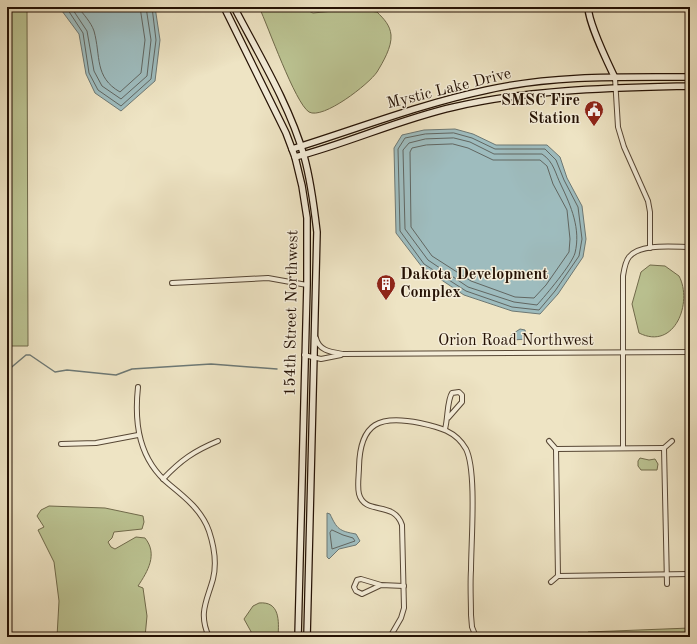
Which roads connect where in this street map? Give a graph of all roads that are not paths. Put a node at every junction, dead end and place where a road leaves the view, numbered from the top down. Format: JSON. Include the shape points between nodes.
{"nodes":[{"id":1,"x":224,"y":7,"type":"edge"},
{"id":2,"x":234,"y":7,"type":"edge"},
{"id":3,"x":588,"y":7,"type":"edge"},
{"id":4,"x":690,"y":77,"type":"edge"},
{"id":5,"x":615,"y":78,"type":"junction"},
{"id":6,"x":690,"y":86,"type":"edge"},
{"id":7,"x":615,"y":88,"type":"junction"},
{"id":8,"x":300,"y":146,"type":"junction"},
{"id":9,"x":292,"y":149,"type":"junction"},
{"id":10,"x":304,"y":155,"type":"junction"},
{"id":11,"x":295,"y":157,"type":"junction"},
{"id":12,"x":690,"y":247,"type":"edge"},
{"id":13,"x":650,"y":248,"type":"junction"},
{"id":14,"x":172,"y":283,"type":"dead end"},
{"id":15,"x":307,"y":285,"type":"junction"},
{"id":16,"x":314,"y":332,"type":"junction"},
{"id":17,"x":624,"y":352,"type":"junction"},
{"id":18,"x":690,"y":352,"type":"edge"},
{"id":19,"x":343,"y":354,"type":"junction"},
{"id":20,"x":304,"y":355,"type":"junction"},
{"id":21,"x":314,"y":358,"type":"junction"},
{"id":22,"x":138,"y":387,"type":"dead end"},
{"id":23,"x":448,"y":418,"type":"junction"},
{"id":24,"x":445,"y":429,"type":"junction"},
{"id":25,"x":138,"y":435,"type":"junction"},
{"id":26,"x":218,"y":441,"type":"dead end"},
{"id":27,"x":549,"y":441,"type":"dead end"},
{"id":28,"x":672,"y":441,"type":"dead end"},
{"id":29,"x":61,"y":444,"type":"dead end"},
{"id":30,"x":556,"y":448,"type":"junction"},
{"id":31,"x":623,"y":448,"type":"junction"},
{"id":32,"x":664,"y":448,"type":"junction"},
{"id":33,"x":164,"y":480,"type":"junction"},
{"id":34,"x":667,"y":574,"type":"junction"},
{"id":35,"x":690,"y":574,"type":"edge"},
{"id":36,"x":558,"y":576,"type":"junction"},
{"id":37,"x":551,"y":582,"type":"dead end"},
{"id":38,"x":667,"y":584,"type":"dead end"},
{"id":39,"x":381,"y":585,"type":"junction"},
{"id":40,"x":404,"y":586,"type":"junction"},
{"id":41,"x":209,"y":637,"type":"edge"},
{"id":42,"x":298,"y":637,"type":"edge"},
{"id":43,"x":307,"y":637,"type":"edge"},
{"id":44,"x":390,"y":637,"type":"edge"},
{"id":45,"x":476,"y":637,"type":"edge"}],
"edges":[{"from":1,"to":9,"type":"street","name":"154th Street Northwest"},
{"from":2,"to":8,"type":"street","name":"154th Street Northwest","via":[[287,112]]},
{"from":3,"to":5,"type":"street","via":[[588,13]]},
{"from":4,"to":5,"type":"street","name":"Mystic Lake Drive"},
{"from":5,"to":7,"type":"street"},
{"from":5,"to":8,"type":"street","name":"Mystic Lake Drive","via":[[567,79],[488,90],[414,109]]},
{"from":6,"to":7,"type":"street","name":"Mystic Lake Drive"},
{"from":7,"to":10,"type":"street","name":"Mystic Lake Drive","via":[[533,93],[452,107]]},
{"from":7,"to":13,"type":"street","via":[[620,136],[648,201]]},
{"from":8,"to":9,"type":"street","name":"Mystic Lake Drive"},
{"from":8,"to":10,"type":"street","name":"154th Street Northwest"},
{"from":9,"to":11,"type":"street","name":"154th Street Northwest"},
{"from":10,"to":11,"type":"street","name":"Mystic Lake Drive"},
{"from":10,"to":16,"type":"street","name":"154th Street Northwest","via":[[317,232]]},
{"from":11,"to":15,"type":"street","name":"154th Street Northwest","via":[[306,218]]},
{"from":12,"to":13,"type":"street"},
{"from":13,"to":17,"type":"street","via":[[636,251],[625,265]]},
{"from":14,"to":15,"type":"street","via":[[268,278]]},
{"from":15,"to":20,"type":"street","name":"154th Street Northwest"},
{"from":16,"to":19,"type":"street","name":"Orion Road Northwest","via":[[317,344],[322,348]]},
{"from":16,"to":21,"type":"street","name":"154th Street Northwest"},
{"from":17,"to":18,"type":"street","name":"Orion Road Northwest"},
{"from":17,"to":19,"type":"street","name":"Orion Road Northwest"},
{"from":17,"to":31,"type":"street"},
{"from":19,"to":21,"type":"street","name":"Orion Road Northwest"},
{"from":20,"to":21,"type":"street","name":"Orion Road Northwest"},
{"from":20,"to":42,"type":"street","name":"154th Street Northwest"},
{"from":21,"to":43,"type":"street","name":"154th Street Northwest"},
{"from":22,"to":25,"type":"street"},
{"from":23,"to":23,"type":"street","via":[[462,402],[462,395],[459,392],[452,393]]},
{"from":23,"to":24,"type":"street"},
{"from":24,"to":40,"type":"street","via":[[400,419],[382,421],[367,431],[360,447],[359,495],[369,506],[389,510],[400,518]]},
{"from":24,"to":45,"type":"street","via":[[461,442],[470,463],[471,615]]},
{"from":25,"to":29,"type":"street","via":[[96,443]]},
{"from":25,"to":33,"type":"street","via":[[146,458]]},
{"from":26,"to":33,"type":"street","via":[[186,457]]},
{"from":27,"to":30,"type":"street"},
{"from":28,"to":32,"type":"street"},
{"from":30,"to":31,"type":"street"},
{"from":30,"to":36,"type":"street"},
{"from":31,"to":32,"type":"street"},
{"from":32,"to":34,"type":"street"},
{"from":33,"to":41,"type":"street","via":[[194,505],[210,535],[215,566],[204,611],[205,629]]},
{"from":34,"to":35,"type":"street"},
{"from":34,"to":36,"type":"street"},
{"from":34,"to":38,"type":"street"},
{"from":36,"to":37,"type":"street"},
{"from":39,"to":39,"type":"street","via":[[361,579],[357,580],[354,587],[362,594]]},
{"from":39,"to":40,"type":"street"},
{"from":40,"to":44,"type":"street","via":[[401,618]]}]}
